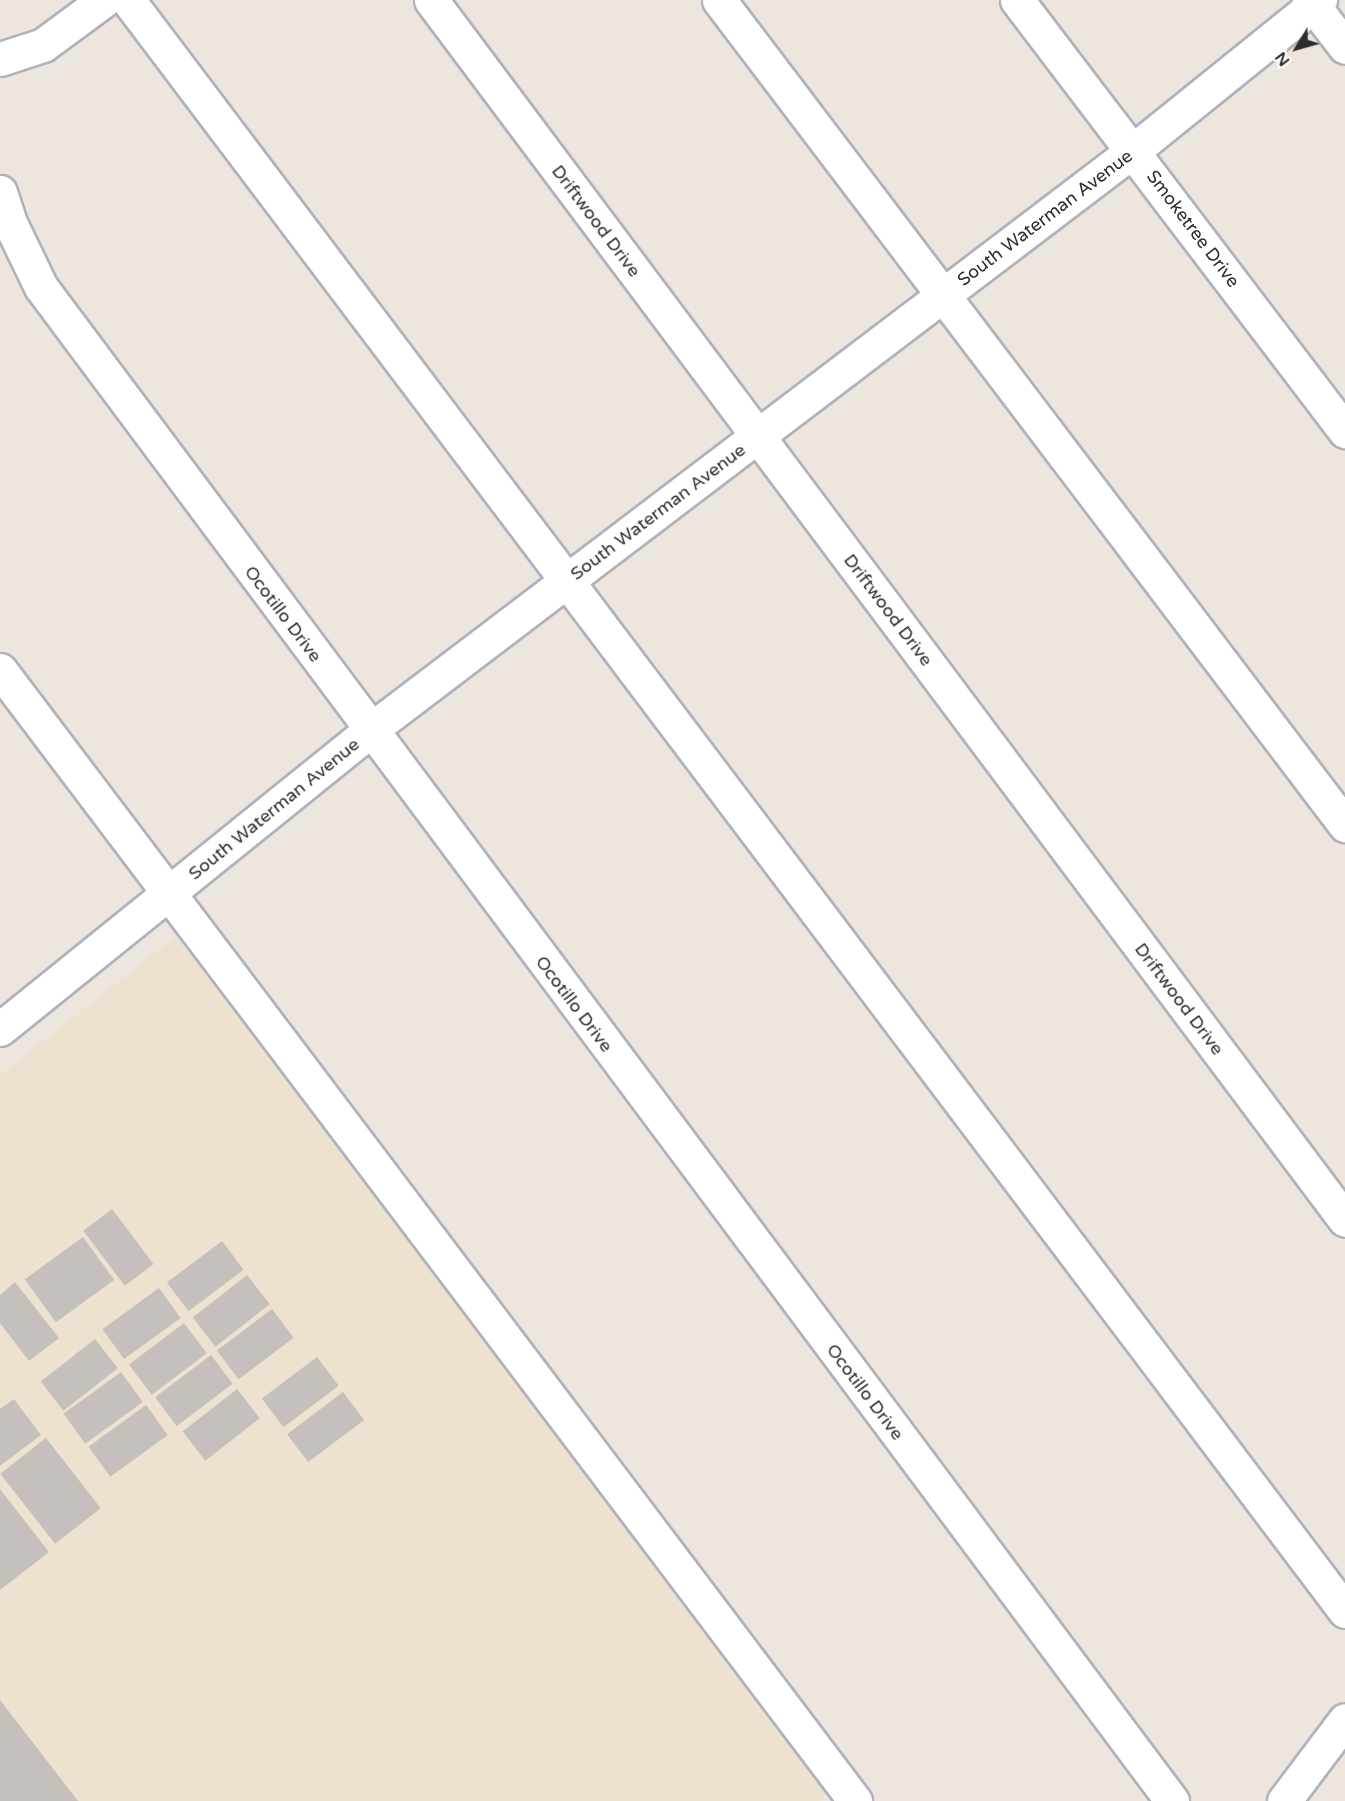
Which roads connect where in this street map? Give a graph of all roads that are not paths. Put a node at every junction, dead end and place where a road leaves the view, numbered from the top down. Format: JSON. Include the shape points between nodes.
{"nodes":[{"id":1,"x":104,"y":0,"type":"edge"},
{"id":2,"x":128,"y":0,"type":"edge"},
{"id":3,"x":431,"y":0,"type":"edge"},
{"id":4,"x":719,"y":0,"type":"edge"},
{"id":5,"x":1017,"y":0,"type":"edge"},
{"id":6,"x":1314,"y":2,"type":"edge"},
{"id":7,"x":1345,"y":47,"type":"edge"},
{"id":8,"x":0,"y":59,"type":"edge"},
{"id":9,"x":1134,"y":150,"type":"junction"},
{"id":10,"x":0,"y":192,"type":"edge"},
{"id":11,"x":945,"y":294,"type":"junction"},
{"id":12,"x":1345,"y":431,"type":"edge"},
{"id":13,"x":757,"y":436,"type":"junction"},
{"id":14,"x":565,"y":583,"type":"junction"},
{"id":15,"x":0,"y":670,"type":"edge"},
{"id":16,"x":369,"y":731,"type":"junction"},
{"id":17,"x":1345,"y":825,"type":"edge"},
{"id":18,"x":171,"y":893,"type":"junction"},
{"id":19,"x":0,"y":1029,"type":"edge"},
{"id":20,"x":1345,"y":1220,"type":"edge"},
{"id":21,"x":1345,"y":1611,"type":"edge"},
{"id":22,"x":1345,"y":1720,"type":"edge"},
{"id":23,"x":855,"y":1801,"type":"edge"},
{"id":24,"x":1172,"y":1801,"type":"edge"},
{"id":25,"x":1284,"y":1801,"type":"edge"}],
"edges":[{"from":1,"to":8,"type":"street","via":[[43,45]]},
{"from":2,"to":14,"type":"street"},
{"from":3,"to":13,"type":"street","name":"Driftwood Drive"},
{"from":4,"to":11,"type":"street"},
{"from":5,"to":9,"type":"street","name":"Smoketree Drive"},
{"from":6,"to":7,"type":"street"},
{"from":6,"to":9,"type":"street","name":"South Waterman Avenue"},
{"from":9,"to":11,"type":"street","name":"South Waterman Avenue"},
{"from":9,"to":12,"type":"street","name":"Smoketree Drive"},
{"from":10,"to":16,"type":"street","name":"Ocotillo Drive","via":[[41,287]]},
{"from":11,"to":13,"type":"street","name":"South Waterman Avenue"},
{"from":11,"to":17,"type":"street"},
{"from":13,"to":14,"type":"street","name":"South Waterman Avenue"},
{"from":13,"to":20,"type":"street","name":"Driftwood Drive"},
{"from":14,"to":16,"type":"street","name":"South Waterman Avenue"},
{"from":14,"to":21,"type":"street"},
{"from":15,"to":18,"type":"street"},
{"from":16,"to":18,"type":"street","name":"South Waterman Avenue"},
{"from":16,"to":24,"type":"street","name":"Ocotillo Drive"},
{"from":18,"to":19,"type":"street","name":"South Waterman Avenue"},
{"from":18,"to":23,"type":"street"},
{"from":22,"to":25,"type":"street"}]}
